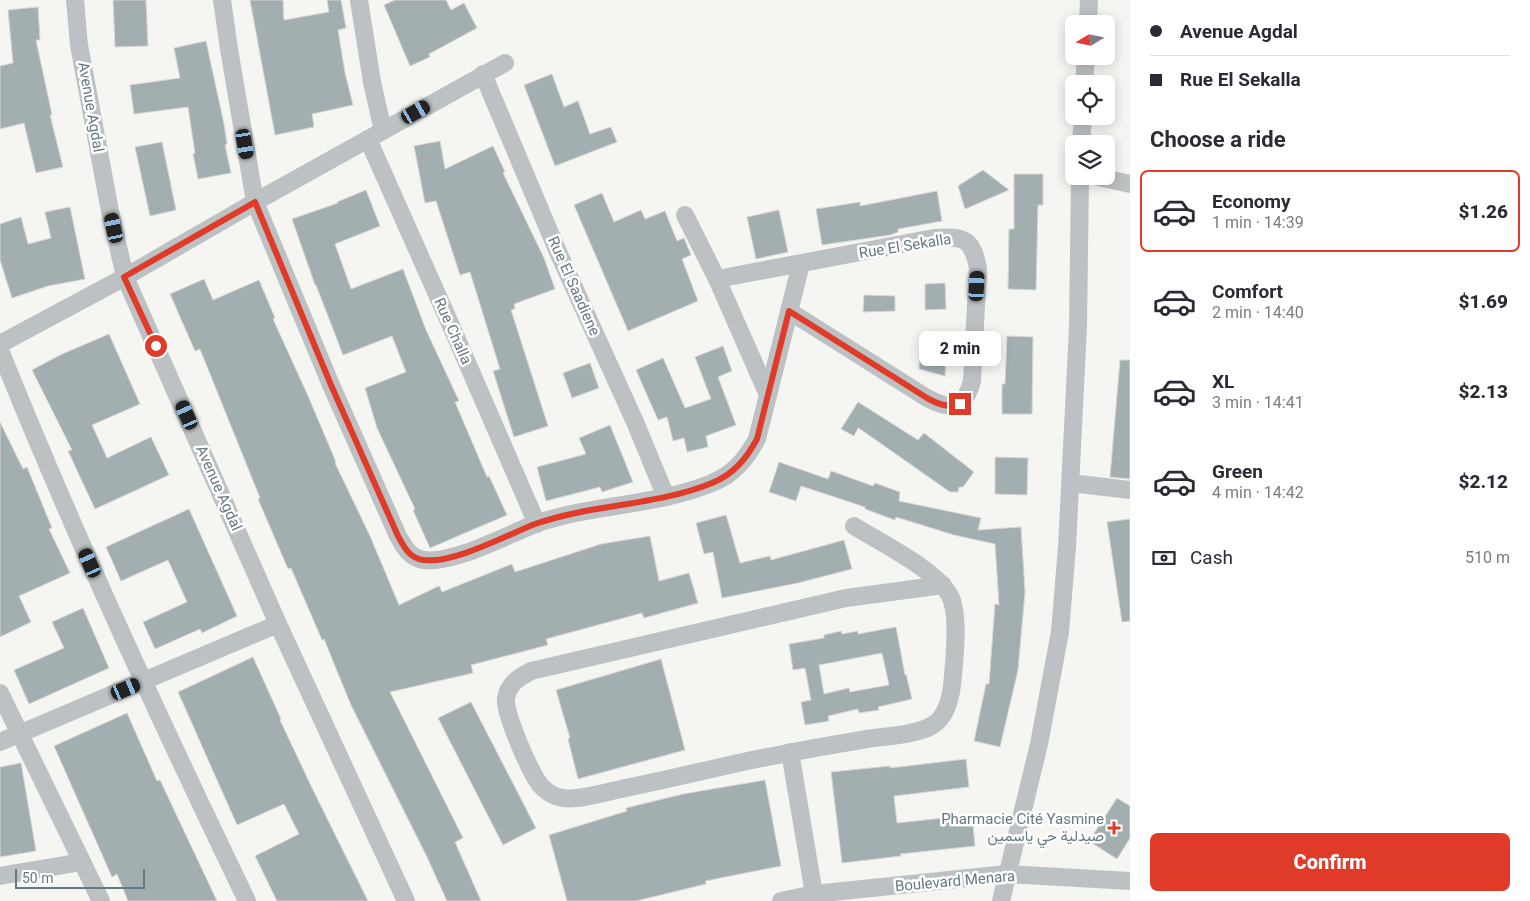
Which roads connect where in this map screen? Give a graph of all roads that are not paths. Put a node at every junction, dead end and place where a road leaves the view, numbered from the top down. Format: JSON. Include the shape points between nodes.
{"nodes":[{"id":1,"x":75,"y":0,"type":"edge"},
{"id":2,"x":222,"y":0,"type":"edge"},
{"id":3,"x":359,"y":0,"type":"edge"},
{"id":4,"x":1089,"y":0,"type":"edge"},
{"id":5,"x":1088,"y":15,"type":"edge"},
{"id":6,"x":505,"y":63,"type":"dead end"},
{"id":7,"x":483,"y":74,"type":"junction"},
{"id":8,"x":375,"y":135,"type":"junction"},
{"id":9,"x":1115,"y":181,"type":"edge"},
{"id":10,"x":1130,"y":184,"type":"edge"},
{"id":11,"x":1080,"y":185,"type":"edge"},
{"id":12,"x":255,"y":202,"type":"junction"},
{"id":13,"x":685,"y":215,"type":"dead end"},
{"id":14,"x":801,"y":264,"type":"junction"},
{"id":15,"x":124,"y":277,"type":"junction"},
{"id":16,"x":717,"y":279,"type":"junction"},
{"id":17,"x":789,"y":311,"type":"junction"},
{"id":18,"x":0,"y":344,"type":"edge"},
{"id":19,"x":0,"y":350,"type":"edge"},
{"id":20,"x":768,"y":395,"type":"junction"},
{"id":21,"x":1071,"y":483,"type":"junction"},
{"id":22,"x":1130,"y":490,"type":"edge"},
{"id":23,"x":666,"y":496,"type":"junction"},
{"id":24,"x":537,"y":524,"type":"junction"},
{"id":25,"x":854,"y":526,"type":"dead end"},
{"id":26,"x":943,"y":585,"type":"junction"},
{"id":27,"x":278,"y":624,"type":"junction"},
{"id":28,"x":144,"y":681,"type":"junction"},
{"id":29,"x":0,"y":693,"type":"edge"},
{"id":30,"x":20,"y":734,"type":"junction"},
{"id":31,"x":0,"y":742,"type":"edge"},
{"id":32,"x":790,"y":752,"type":"junction"},
{"id":33,"x":82,"y":862,"type":"junction"},
{"id":34,"x":1007,"y":874,"type":"junction"},
{"id":35,"x":0,"y":876,"type":"edge"},
{"id":36,"x":1130,"y":881,"type":"edge"},
{"id":37,"x":814,"y":894,"type":"junction"},
{"id":38,"x":101,"y":901,"type":"edge"},
{"id":39,"x":247,"y":901,"type":"edge"},
{"id":40,"x":406,"y":901,"type":"edge"},
{"id":41,"x":781,"y":901,"type":"edge"},
{"id":42,"x":1001,"y":901,"type":"edge"}],
"edges":[{"from":1,"to":15,"type":"street","name":"Avenue Agdal","via":[[81,54]]},
{"from":2,"to":12,"type":"street"},
{"from":3,"to":8,"type":"street","name":"Rue Challa","via":[[372,82]]},
{"from":4,"to":5,"type":"street"},
{"from":6,"to":7,"type":"street"},
{"from":7,"to":8,"type":"street"},
{"from":7,"to":23,"type":"street","name":"Rue El Saadiene"},
{"from":8,"to":12,"type":"street"},
{"from":8,"to":24,"type":"street","name":"Rue Challa","via":[[452,328]]},
{"from":9,"to":10,"type":"street"},
{"from":11,"to":21,"type":"street"},
{"from":12,"to":15,"type":"street"},
{"from":12,"to":24,"type":"street","via":[[331,385],[407,551],[423,560],[446,559]]},
{"from":13,"to":16,"type":"street"},
{"from":14,"to":16,"type":"street","name":"Rue El Sekalla"},
{"from":14,"to":17,"type":"street"},
{"from":14,"to":17,"type":"street","name":"Rue El Sekalla","via":[[934,238],[962,239],[973,250],[978,268],[969,394],[960,404],[942,406]]},
{"from":15,"to":18,"type":"street"},
{"from":15,"to":27,"type":"street","name":"Avenue Agdal"},
{"from":16,"to":20,"type":"street"},
{"from":17,"to":20,"type":"street"},
{"from":19,"to":28,"type":"street","via":[[44,460]]},
{"from":20,"to":23,"type":"street","via":[[757,439],[747,458],[714,482]]},
{"from":21,"to":22,"type":"street"},
{"from":21,"to":34,"type":"street","via":[[1060,632],[1039,744]]},
{"from":23,"to":24,"type":"street","via":[[578,512]]},
{"from":25,"to":26,"type":"street"},
{"from":26,"to":32,"type":"street","via":[[955,613],[955,653],[944,714],[933,725],[922,729]]},
{"from":26,"to":32,"type":"street","via":[[846,598],[531,671],[515,680],[506,699],[506,711],[517,739],[541,786],[564,799],[601,794]]},
{"from":27,"to":28,"type":"street"},
{"from":27,"to":40,"type":"street","name":"Avenue Agdal"},
{"from":28,"to":30,"type":"street"},
{"from":28,"to":39,"type":"street"},
{"from":29,"to":30,"type":"street"},
{"from":30,"to":31,"type":"street"},
{"from":30,"to":33,"type":"street"},
{"from":32,"to":37,"type":"street"},
{"from":33,"to":35,"type":"street"},
{"from":33,"to":38,"type":"street"},
{"from":34,"to":36,"type":"street","name":"Boulevard Menara"},
{"from":34,"to":37,"type":"street","name":"Boulevard Menara"},
{"from":34,"to":42,"type":"street"},
{"from":37,"to":41,"type":"street","name":"Boulevard Menara"}]}
